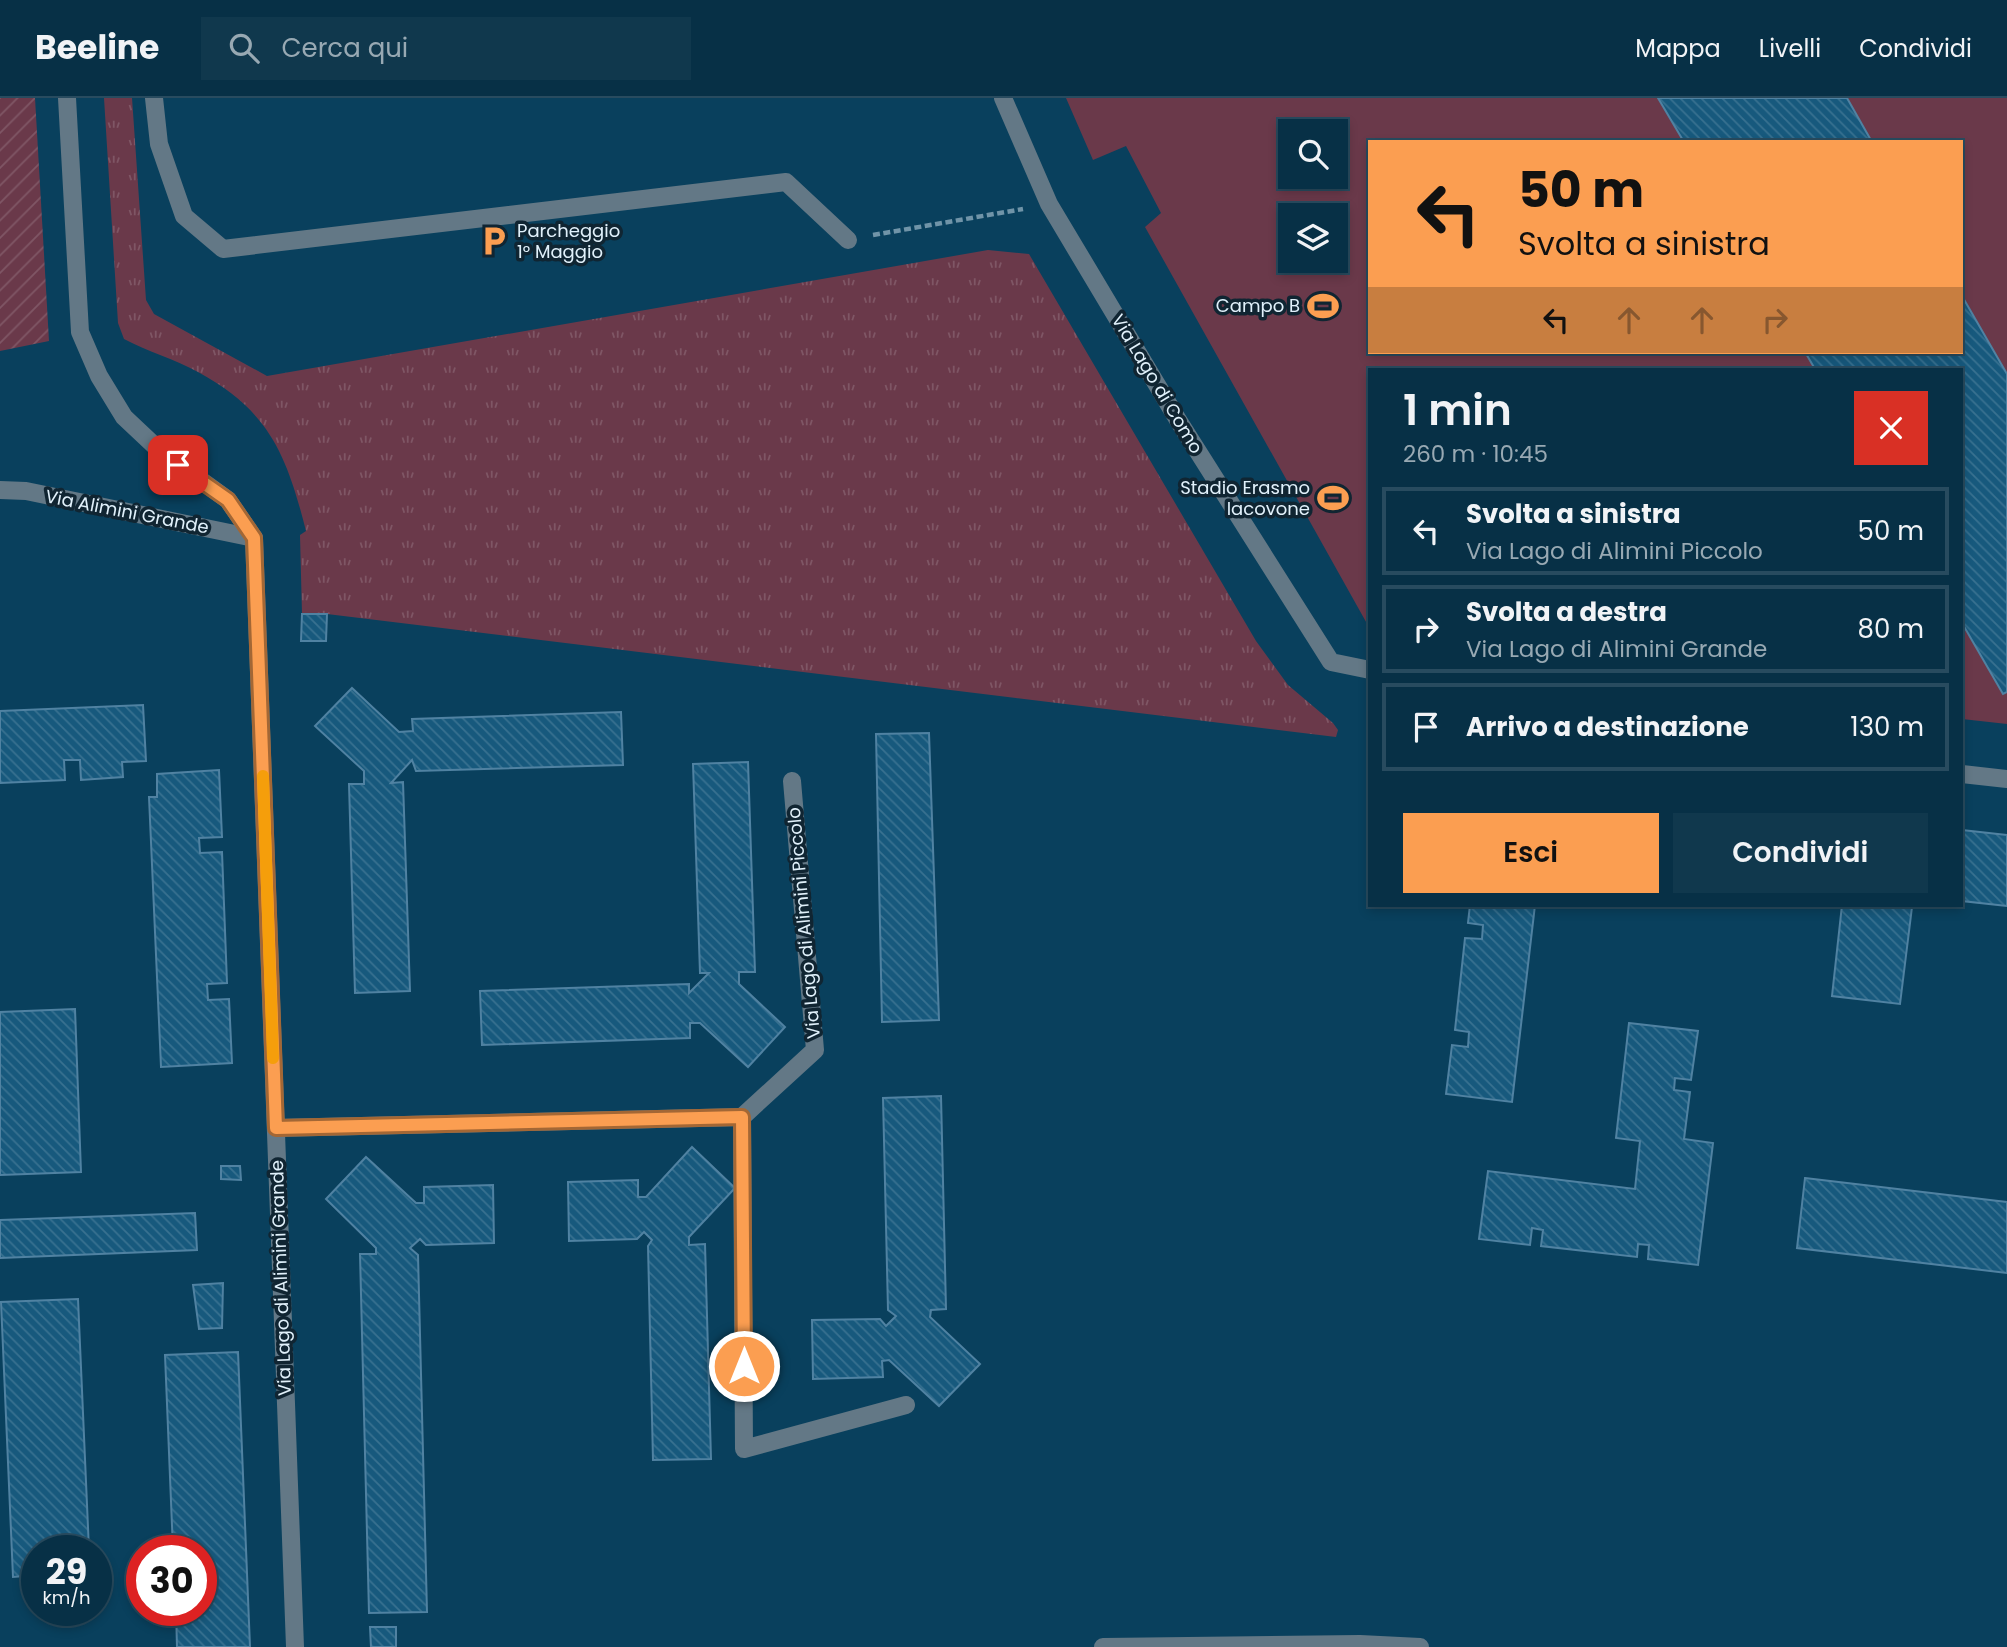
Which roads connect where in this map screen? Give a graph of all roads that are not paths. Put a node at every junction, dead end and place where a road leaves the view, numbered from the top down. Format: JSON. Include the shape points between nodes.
{"nodes":[{"id":1,"x":67,"y":98,"type":"edge"},
{"id":2,"x":154,"y":98,"type":"edge"},
{"id":3,"x":1003,"y":98,"type":"edge"},
{"id":4,"x":848,"y":240,"type":"road end"},
{"id":5,"x":0,"y":490,"type":"edge"},
{"id":6,"x":254,"y":538,"type":"junction"},
{"id":7,"x":1368,"y":670,"type":"edge"},
{"id":8,"x":1963,"y":774,"type":"edge"},
{"id":9,"x":2007,"y":779,"type":"edge"},
{"id":10,"x":792,"y":780,"type":"dead end"},
{"id":11,"x":742,"y":1117,"type":"junction"},
{"id":12,"x":276,"y":1128,"type":"junction"},
{"id":13,"x":905,"y":1405,"type":"dead end"},
{"id":14,"x":295,"y":1647,"type":"edge"},
{"id":15,"x":1103,"y":1647,"type":"edge"},
{"id":16,"x":1420,"y":1647,"type":"edge"}],
"edges":[{"from":1,"to":6,"type":"street","via":[[80,332],[94,365],[124,417],[158,449],[228,500]]},
{"from":2,"to":4,"type":"street","via":[[159,144],[184,216],[223,249],[786,181]]},
{"from":3,"to":7,"type":"street","name":"Via Lago di Como","via":[[1049,204],[1331,662]]},
{"from":5,"to":6,"type":"street","name":"Via Alimini Grande","via":[[26,491]]},
{"from":6,"to":12,"type":"street","name":"Via Lago di Alimini Grande"},
{"from":8,"to":9,"type":"street"},
{"from":10,"to":11,"type":"street","name":"Via Lago di Alimini Piccolo","via":[[815,1050]]},
{"from":11,"to":12,"type":"street"},
{"from":11,"to":13,"type":"street","via":[[744,1450]]},
{"from":12,"to":14,"type":"street","name":"Via Lago di Alimini Grande"},
{"from":15,"to":16,"type":"street"}]}
